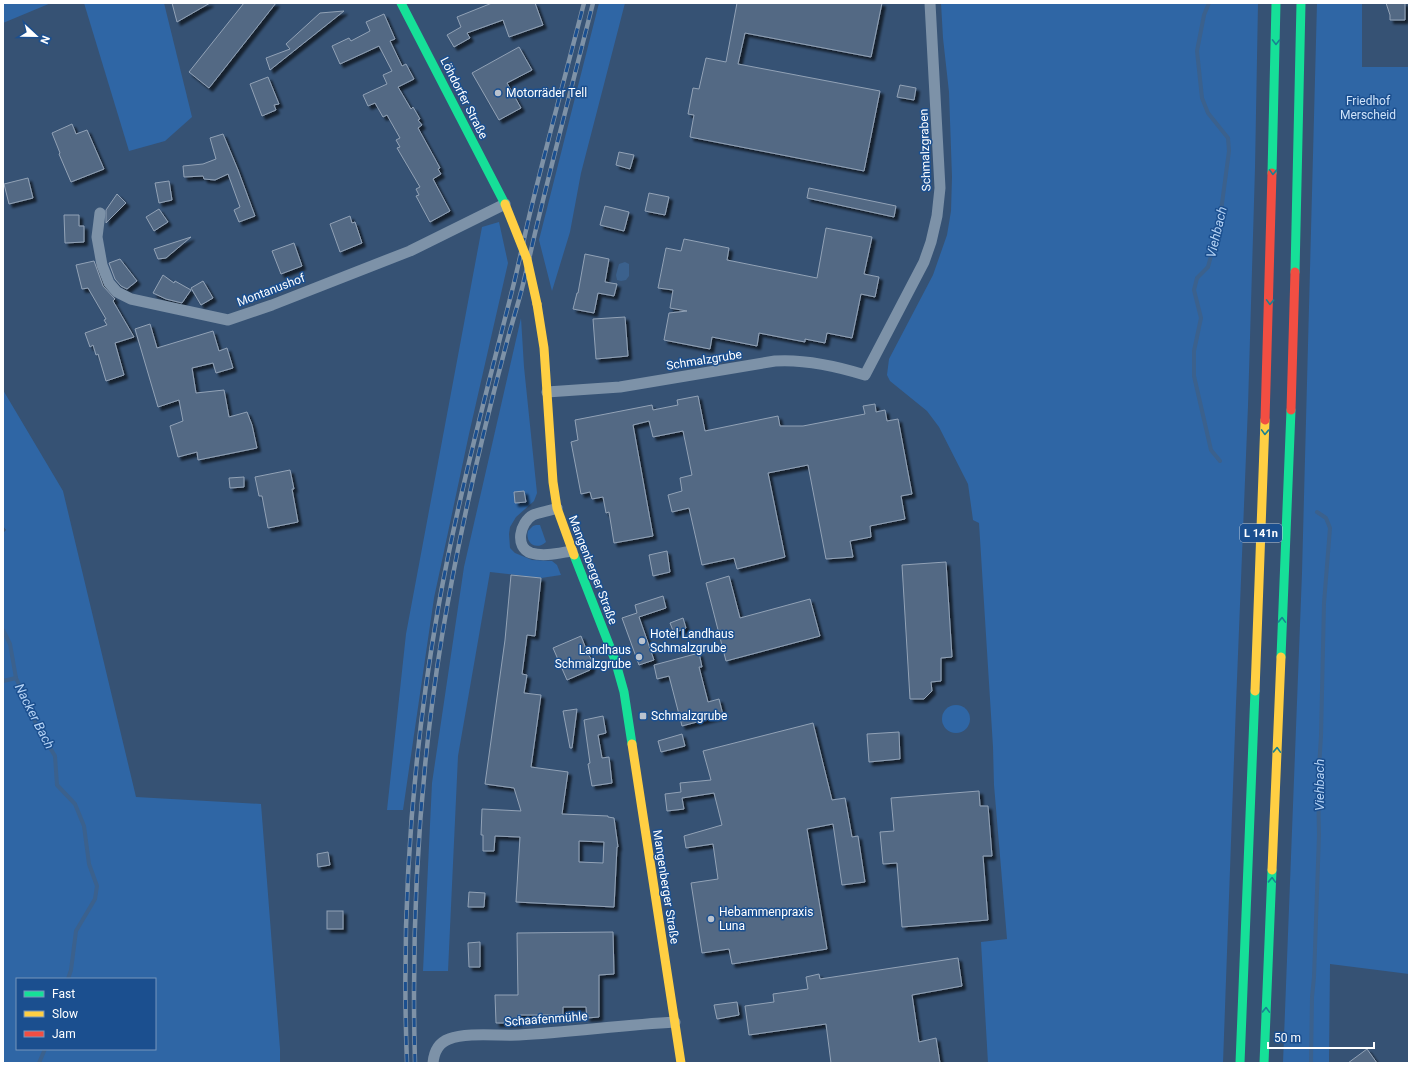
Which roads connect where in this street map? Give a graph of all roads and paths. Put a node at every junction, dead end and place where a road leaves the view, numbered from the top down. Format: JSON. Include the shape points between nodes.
{"nodes":[{"id":1,"x":401,"y":3,"type":"edge"},
{"id":2,"x":930,"y":3,"type":"edge"},
{"id":3,"x":1276,"y":3,"type":"edge"},
{"id":4,"x":1300,"y":3,"type":"edge"},
{"id":5,"x":505,"y":204,"type":"junction"},
{"id":6,"x":100,"y":213,"type":"dead end"},
{"id":7,"x":865,"y":375,"type":"joint"},
{"id":8,"x":547,"y":392,"type":"junction"},
{"id":9,"x":557,"y":508,"type":"junction"},
{"id":10,"x":572,"y":551,"type":"junction"},
{"id":11,"x":675,"y":1022,"type":"junction"},
{"id":12,"x":433,"y":1063,"type":"edge"},
{"id":13,"x":680,"y":1063,"type":"edge"},
{"id":14,"x":1240,"y":1063,"type":"edge"},
{"id":15,"x":1264,"y":1063,"type":"edge"}],
"edges":[{"from":1,"to":5,"type":"main road","name":"Löhdorfer Straße"},
{"from":2,"to":7,"type":"street","name":"Schmalzgraben","via":[[940,188],[937,216],[924,262]]},
{"from":3,"to":14,"type":"main road","number":"L 141n","one_way":true,"via":[[1270,303]]},
{"from":15,"to":4,"type":"main road","number":"L 141n","one_way":true,"via":[[1293,358]]},
{"from":5,"to":6,"type":"street","name":"Montanushof","via":[[410,251],[228,320],[137,301],[117,292],[109,283],[102,265],[97,237]]},
{"from":5,"to":8,"type":"main road","name":"Mangenberger Straße","bridge":true,"via":[[527,259],[544,348]]},
{"from":7,"to":8,"type":"street","name":"Schmalzgrube","via":[[809,362],[788,360],[614,387]]},
{"from":8,"to":9,"type":"main road","name":"Mangenberger Straße"},
{"from":9,"to":10,"type":"main road","name":"Mangenberger Straße"},
{"from":9,"to":10,"type":"street","via":[[533,516],[526,522],[520,536],[521,542],[532,553]]},
{"from":10,"to":11,"type":"main road","name":"Mangenberger Straße","via":[[615,660],[624,692]]},
{"from":11,"to":12,"type":"street","name":"Schaafenmühle","via":[[450,1038],[437,1048]]},
{"from":11,"to":13,"type":"main road","name":"Mangenberger Straße"}]}
